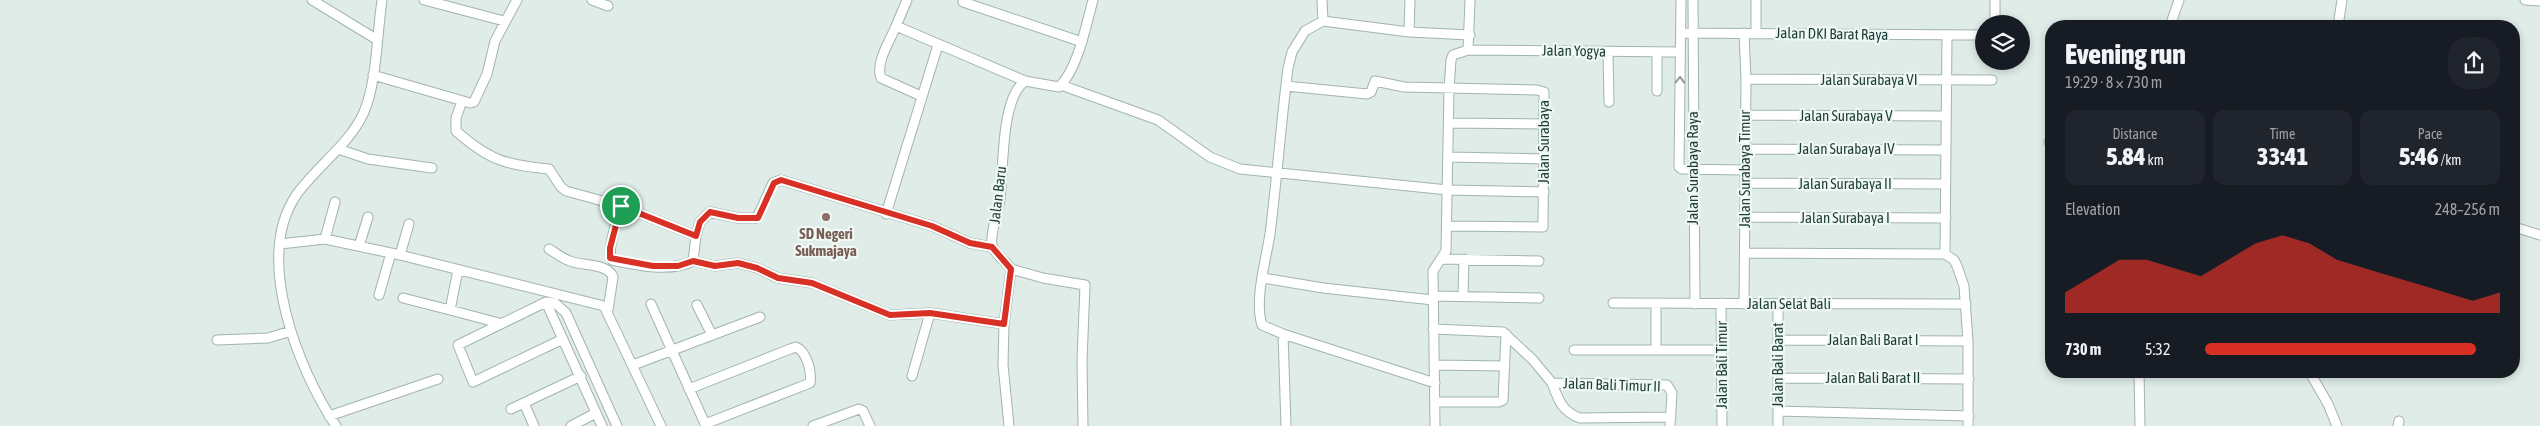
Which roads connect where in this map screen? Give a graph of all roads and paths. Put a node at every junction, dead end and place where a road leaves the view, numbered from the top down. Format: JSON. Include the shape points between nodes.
{"nodes":[{"id":1,"x":312,"y":0,"type":"edge"},
{"id":2,"x":382,"y":0,"type":"edge"},
{"id":3,"x":424,"y":0,"type":"edge"},
{"id":4,"x":517,"y":0,"type":"edge"},
{"id":5,"x":592,"y":0,"type":"edge"},
{"id":6,"x":907,"y":0,"type":"edge"},
{"id":7,"x":1093,"y":0,"type":"edge"},
{"id":8,"x":1322,"y":0,"type":"edge"},
{"id":9,"x":1410,"y":0,"type":"edge"},
{"id":10,"x":1470,"y":0,"type":"edge"},
{"id":11,"x":1681,"y":0,"type":"edge"},
{"id":12,"x":1693,"y":0,"type":"edge"},
{"id":13,"x":1756,"y":0,"type":"edge"},
{"id":14,"x":1995,"y":0,"type":"edge"},
{"id":15,"x":2179,"y":0,"type":"edge"},
{"id":16,"x":2342,"y":0,"type":"edge"},
{"id":17,"x":2525,"y":0,"type":"edge"},
{"id":18,"x":2540,"y":1,"type":"edge"},
{"id":19,"x":963,"y":2,"type":"dead end"},
{"id":20,"x":608,"y":6,"type":"dead end"},
{"id":21,"x":1995,"y":15,"type":"edge"},
{"id":22,"x":2174,"y":20,"type":"edge"},
{"id":23,"x":2339,"y":20,"type":"edge"},
{"id":24,"x":504,"y":21,"type":"junction"},
{"id":25,"x":1323,"y":21,"type":"junction"},
{"id":26,"x":896,"y":26,"type":"junction"},
{"id":27,"x":1409,"y":32,"type":"junction"},
{"id":28,"x":1681,"y":33,"type":"junction"},
{"id":29,"x":1694,"y":33,"type":"junction"},
{"id":30,"x":1744,"y":33,"type":"junction"},
{"id":31,"x":1756,"y":33,"type":"junction"},
{"id":32,"x":1470,"y":35,"type":"junction"},
{"id":33,"x":1947,"y":35,"type":"junction"},
{"id":34,"x":1975,"y":35,"type":"edge"},
{"id":35,"x":376,"y":39,"type":"junction"},
{"id":36,"x":1082,"y":42,"type":"junction"},
{"id":37,"x":938,"y":44,"type":"junction"},
{"id":38,"x":1468,"y":50,"type":"junction"},
{"id":39,"x":1608,"y":52,"type":"junction"},
{"id":40,"x":1657,"y":52,"type":"junction"},
{"id":41,"x":1680,"y":52,"type":"junction"},
{"id":42,"x":373,"y":75,"type":"junction"},
{"id":43,"x":1746,"y":79,"type":"junction"},
{"id":44,"x":1946,"y":80,"type":"junction"},
{"id":45,"x":1992,"y":80,"type":"dead end"},
{"id":46,"x":1025,"y":81,"type":"junction"},
{"id":47,"x":1061,"y":86,"type":"junction"},
{"id":48,"x":1286,"y":86,"type":"junction"},
{"id":49,"x":1450,"y":89,"type":"junction"},
{"id":50,"x":1657,"y":91,"type":"dead end"},
{"id":51,"x":921,"y":96,"type":"junction"},
{"id":52,"x":462,"y":100,"type":"junction"},
{"id":53,"x":1609,"y":102,"type":"dead end"},
{"id":54,"x":1746,"y":115,"type":"junction"},
{"id":55,"x":1946,"y":116,"type":"junction"},
{"id":56,"x":1449,"y":123,"type":"junction"},
{"id":57,"x":1545,"y":124,"type":"junction"},
{"id":58,"x":338,"y":149,"type":"junction"},
{"id":59,"x":1745,"y":149,"type":"junction"},
{"id":60,"x":1946,"y":150,"type":"junction"},
{"id":61,"x":1448,"y":157,"type":"junction"},
{"id":62,"x":1545,"y":159,"type":"junction"},
{"id":63,"x":432,"y":168,"type":"dead end"},
{"id":64,"x":1692,"y":169,"type":"junction"},
{"id":65,"x":1744,"y":170,"type":"junction"},
{"id":66,"x":1277,"y":174,"type":"junction"},
{"id":67,"x":1745,"y":183,"type":"junction"},
{"id":68,"x":1946,"y":184,"type":"junction"},
{"id":69,"x":1448,"y":190,"type":"junction"},
{"id":70,"x":1544,"y":192,"type":"junction"},
{"id":71,"x":335,"y":202,"type":"dead end"},
{"id":72,"x":621,"y":206,"type":"junction"},
{"id":73,"x":886,"y":214,"type":"junction"},
{"id":74,"x":368,"y":217,"type":"dead end"},
{"id":75,"x":1745,"y":217,"type":"junction"},
{"id":76,"x":1946,"y":218,"type":"junction"},
{"id":77,"x":409,"y":224,"type":"dead end"},
{"id":78,"x":1448,"y":226,"type":"junction"},
{"id":79,"x":2520,"y":229,"type":"edge"},
{"id":80,"x":2540,"y":235,"type":"edge"},
{"id":81,"x":696,"y":236,"type":"junction"},
{"id":82,"x":324,"y":239,"type":"junction"},
{"id":83,"x":280,"y":244,"type":"junction"},
{"id":84,"x":359,"y":246,"type":"junction"},
{"id":85,"x":992,"y":247,"type":"junction"},
{"id":86,"x":549,"y":249,"type":"dead end"},
{"id":87,"x":1745,"y":253,"type":"junction"},
{"id":88,"x":396,"y":254,"type":"junction"},
{"id":89,"x":1945,"y":254,"type":"junction"},
{"id":90,"x":1442,"y":259,"type":"junction"},
{"id":91,"x":1464,"y":259,"type":"junction"},
{"id":92,"x":693,"y":261,"type":"junction"},
{"id":93,"x":1539,"y":261,"type":"dead end"},
{"id":94,"x":1011,"y":269,"type":"junction"},
{"id":95,"x":458,"y":270,"type":"junction"},
{"id":96,"x":1263,"y":278,"type":"junction"},
{"id":97,"x":379,"y":295,"type":"dead end"},
{"id":98,"x":1463,"y":296,"type":"junction"},
{"id":99,"x":404,"y":298,"type":"dead end"},
{"id":100,"x":1433,"y":298,"type":"junction"},
{"id":101,"x":1540,"y":298,"type":"dead end"},
{"id":102,"x":546,"y":302,"type":"junction"},
{"id":103,"x":1613,"y":303,"type":"dead end"},
{"id":104,"x":651,"y":304,"type":"dead end"},
{"id":105,"x":1656,"y":304,"type":"junction"},
{"id":106,"x":1695,"y":304,"type":"junction"},
{"id":107,"x":1722,"y":304,"type":"junction"},
{"id":108,"x":1744,"y":304,"type":"junction"},
{"id":109,"x":1778,"y":304,"type":"junction"},
{"id":110,"x":1966,"y":304,"type":"junction"},
{"id":111,"x":697,"y":305,"type":"dead end"},
{"id":112,"x":450,"y":310,"type":"junction"},
{"id":113,"x":608,"y":310,"type":"junction"},
{"id":114,"x":930,"y":313,"type":"junction"},
{"id":115,"x":760,"y":317,"type":"dead end"},
{"id":116,"x":499,"y":323,"type":"junction"},
{"id":117,"x":1004,"y":324,"type":"junction"},
{"id":118,"x":1434,"y":329,"type":"junction"},
{"id":119,"x":291,"y":331,"type":"junction"},
{"id":120,"x":1283,"y":334,"type":"junction"},
{"id":121,"x":1506,"y":334,"type":"junction"},
{"id":122,"x":712,"y":335,"type":"junction"},
{"id":123,"x":563,"y":339,"type":"junction"},
{"id":124,"x":217,"y":340,"type":"dead end"},
{"id":125,"x":1778,"y":340,"type":"junction"},
{"id":126,"x":1968,"y":341,"type":"junction"},
{"id":127,"x":673,"y":350,"type":"junction"},
{"id":128,"x":1574,"y":350,"type":"dead end"},
{"id":129,"x":1656,"y":350,"type":"junction"},
{"id":130,"x":1722,"y":350,"type":"junction"},
{"id":131,"x":633,"y":365,"type":"junction"},
{"id":132,"x":1434,"y":365,"type":"junction"},
{"id":133,"x":1505,"y":366,"type":"junction"},
{"id":134,"x":580,"y":376,"type":"junction"},
{"id":135,"x":912,"y":376,"type":"dead end"},
{"id":136,"x":1778,"y":378,"type":"junction"},
{"id":137,"x":2139,"y":378,"type":"edge"},
{"id":138,"x":2313,"y":378,"type":"edge"},
{"id":139,"x":438,"y":379,"type":"dead end"},
{"id":140,"x":1969,"y":379,"type":"junction"},
{"id":141,"x":1435,"y":382,"type":"junction"},
{"id":142,"x":1552,"y":383,"type":"junction"},
{"id":143,"x":689,"y":389,"type":"junction"},
{"id":144,"x":1435,"y":402,"type":"junction"},
{"id":145,"x":524,"y":403,"type":"junction"},
{"id":146,"x":511,"y":409,"type":"dead end"},
{"id":147,"x":1778,"y":411,"type":"junction"},
{"id":148,"x":596,"y":413,"type":"junction"},
{"id":149,"x":329,"y":416,"type":"junction"},
{"id":150,"x":1970,"y":416,"type":"junction"},
{"id":151,"x":1671,"y":422,"type":"edge"},
{"id":152,"x":705,"y":425,"type":"edge"},
{"id":153,"x":336,"y":426,"type":"edge"},
{"id":154,"x":534,"y":426,"type":"edge"},
{"id":155,"x":571,"y":426,"type":"edge"},
{"id":156,"x":602,"y":426,"type":"edge"},
{"id":157,"x":617,"y":426,"type":"edge"},
{"id":158,"x":661,"y":426,"type":"edge"},
{"id":159,"x":813,"y":426,"type":"edge"},
{"id":160,"x":870,"y":426,"type":"edge"},
{"id":161,"x":1009,"y":426,"type":"edge"},
{"id":162,"x":1082,"y":426,"type":"edge"},
{"id":163,"x":1286,"y":426,"type":"edge"},
{"id":164,"x":1435,"y":426,"type":"edge"},
{"id":165,"x":1722,"y":426,"type":"edge"},
{"id":166,"x":1778,"y":426,"type":"edge"},
{"id":167,"x":1968,"y":426,"type":"edge"},
{"id":168,"x":2140,"y":426,"type":"edge"},
{"id":169,"x":2337,"y":426,"type":"edge"}],
"edges":[{"from":1,"to":35,"type":"street"},
{"from":2,"to":35,"type":"street"},
{"from":3,"to":24,"type":"street"},
{"from":4,"to":24,"type":"street"},
{"from":5,"to":20,"type":"street"},
{"from":6,"to":26,"type":"street"},
{"from":7,"to":36,"type":"street"},
{"from":8,"to":25,"type":"street"},
{"from":9,"to":27,"type":"street"},
{"from":10,"to":32,"type":"street"},
{"from":11,"to":28,"type":"street"},
{"from":12,"to":29,"type":"street","name":"Jalan Surabaya Raya"},
{"from":13,"to":31,"type":"street"},
{"from":14,"to":21,"type":"street"},
{"from":15,"to":22,"type":"street"},
{"from":16,"to":23,"type":"street"},
{"from":17,"to":18,"type":"street"},
{"from":19,"to":36,"type":"street"},
{"from":24,"to":52,"type":"street","via":[[478,97],[474,102]]},
{"from":25,"to":27,"type":"street"},
{"from":25,"to":48,"type":"street","via":[[1305,31],[1296,45]]},
{"from":26,"to":37,"type":"street"},
{"from":26,"to":51,"type":"street","via":[[880,64],[881,78]]},
{"from":27,"to":32,"type":"street"},
{"from":28,"to":29,"type":"street","name":"Jalan DKI Barat Raya"},
{"from":28,"to":41,"type":"street"},
{"from":29,"to":30,"type":"street","name":"Jalan DKI Barat Raya"},
{"from":29,"to":64,"type":"street","name":"Jalan Surabaya Raya"},
{"from":30,"to":31,"type":"street","name":"Jalan DKI Barat Raya"},
{"from":30,"to":43,"type":"street","name":"Jalan Surabaya Timur"},
{"from":31,"to":33,"type":"street","name":"Jalan DKI Barat Raya"},
{"from":32,"to":38,"type":"street"},
{"from":33,"to":34,"type":"street","name":"Jalan DKI Barat Raya"},
{"from":33,"to":44,"type":"street"},
{"from":35,"to":42,"type":"street"},
{"from":36,"to":47,"type":"street"},
{"from":37,"to":46,"type":"street"},
{"from":37,"to":51,"type":"street"},
{"from":38,"to":39,"type":"street","name":"Jalan Yogya"},
{"from":38,"to":49,"type":"street","via":[[1453,55]]},
{"from":39,"to":40,"type":"street","name":"Jalan Yogya"},
{"from":39,"to":53,"type":"street"},
{"from":40,"to":41,"type":"street","name":"Jalan Yogya"},
{"from":40,"to":50,"type":"street"},
{"from":64,"to":41,"type":"street","one_way":true,"via":[[1680,168]]},
{"from":42,"to":52,"type":"street"},
{"from":42,"to":58,"type":"street","via":[[364,113]]},
{"from":43,"to":44,"type":"street","name":"Jalan Surabaya VI"},
{"from":43,"to":54,"type":"street","name":"Jalan Surabaya Timur"},
{"from":44,"to":45,"type":"street","name":"Jalan Surabaya VI"},
{"from":44,"to":55,"type":"street"},
{"from":46,"to":47,"type":"street"},
{"from":46,"to":85,"type":"street","name":"Jalan Baru","via":[[1015,94],[1006,124],[1001,194]]},
{"from":47,"to":66,"type":"street","via":[[1158,120],[1210,156],[1229,165]]},
{"from":48,"to":49,"type":"street","name":"Jalan Surabaya","via":[[1369,94],[1375,81],[1404,87]]},
{"from":48,"to":66,"type":"street"},
{"from":49,"to":56,"type":"street"},
{"from":49,"to":57,"type":"street","name":"Jalan Surabaya","via":[[1541,90],[1546,96]]},
{"from":51,"to":73,"type":"street"},
{"from":52,"to":72,"type":"street","via":[[456,130],[495,160],[515,166],[549,169],[566,191]]},
{"from":54,"to":55,"type":"street","name":"Jalan Surabaya V"},
{"from":54,"to":59,"type":"street","name":"Jalan Surabaya Timur"},
{"from":55,"to":60,"type":"street"},
{"from":56,"to":57,"type":"street"},
{"from":56,"to":61,"type":"street"},
{"from":57,"to":62,"type":"street","name":"Jalan Surabaya"},
{"from":58,"to":63,"type":"street","via":[[368,159]]},
{"from":58,"to":83,"type":"street","via":[[297,195],[288,210]]},
{"from":59,"to":60,"type":"street","name":"Jalan Surabaya IV"},
{"from":59,"to":65,"type":"street","name":"Jalan Surabaya Timur"},
{"from":60,"to":68,"type":"street"},
{"from":61,"to":62,"type":"street"},
{"from":61,"to":69,"type":"street"},
{"from":62,"to":70,"type":"street","name":"Jalan Surabaya"},
{"from":64,"to":65,"type":"street"},
{"from":64,"to":106,"type":"street","name":"Jalan Surabaya Raya"},
{"from":65,"to":67,"type":"street","name":"Jalan Surabaya Timur"},
{"from":66,"to":69,"type":"street"},
{"from":66,"to":96,"type":"street"},
{"from":67,"to":68,"type":"street","name":"Jalan Surabaya II"},
{"from":67,"to":75,"type":"street","name":"Jalan Surabaya Timur"},
{"from":68,"to":76,"type":"street"},
{"from":69,"to":70,"type":"street"},
{"from":69,"to":78,"type":"street"},
{"from":70,"to":78,"type":"street","name":"Jalan Surabaya","via":[[1543,227]]},
{"from":71,"to":82,"type":"street"},
{"from":72,"to":81,"type":"street"},
{"from":72,"to":92,"type":"street","via":[[610,248],[612,260],[653,266],[678,266]]},
{"from":73,"to":81,"type":"street","via":[[781,180],[774,183],[758,218],[710,212],[700,222]]},
{"from":73,"to":85,"type":"street","via":[[932,226],[970,243]]},
{"from":74,"to":84,"type":"street"},
{"from":75,"to":76,"type":"street","name":"Jalan Surabaya I"},
{"from":75,"to":87,"type":"street","name":"Jalan Surabaya Timur"},
{"from":76,"to":89,"type":"street"},
{"from":77,"to":88,"type":"street"},
{"from":78,"to":90,"type":"street","via":[[1446,251]]},
{"from":79,"to":80,"type":"street"},
{"from":81,"to":92,"type":"street"},
{"from":82,"to":83,"type":"street"},
{"from":82,"to":84,"type":"street"},
{"from":83,"to":119,"type":"street","via":[[281,289]]},
{"from":84,"to":88,"type":"street"},
{"from":85,"to":94,"type":"street"},
{"from":86,"to":113,"type":"street","via":[[569,261],[612,273]]},
{"from":87,"to":89,"type":"street"},
{"from":87,"to":108,"type":"street","name":"Jalan Surabaya Timur"},
{"from":88,"to":95,"type":"street"},
{"from":88,"to":97,"type":"street"},
{"from":89,"to":110,"type":"street","via":[[1954,260],[1962,277]]},
{"from":90,"to":91,"type":"street"},
{"from":90,"to":100,"type":"street","via":[[1434,267]]},
{"from":91,"to":93,"type":"street"},
{"from":91,"to":98,"type":"street"},
{"from":92,"to":114,"type":"street","via":[[715,266],[738,263],[778,278],[812,283],[890,315]]},
{"from":94,"to":117,"type":"street"},
{"from":94,"to":162,"type":"street","via":[[1085,285]]},
{"from":95,"to":112,"type":"street"},
{"from":95,"to":113,"type":"street","via":[[599,304]]},
{"from":96,"to":100,"type":"street","via":[[1329,289]]},
{"from":96,"to":120,"type":"street","via":[[1262,325]]},
{"from":98,"to":100,"type":"street"},
{"from":98,"to":101,"type":"street"},
{"from":99,"to":112,"type":"street"},
{"from":100,"to":118,"type":"street"},
{"from":102,"to":116,"type":"street"},
{"from":102,"to":123,"type":"street"},
{"from":102,"to":157,"type":"street","via":[[555,304],[566,313]]},
{"from":103,"to":105,"type":"street","name":"Jalan Selat Bali"},
{"from":104,"to":127,"type":"street"},
{"from":105,"to":106,"type":"street","name":"Jalan Selat Bali"},
{"from":105,"to":129,"type":"street"},
{"from":106,"to":107,"type":"street","name":"Jalan Selat Bali"},
{"from":107,"to":108,"type":"street","name":"Jalan Selat Bali"},
{"from":107,"to":130,"type":"street","name":"Jalan Bali Timur"},
{"from":108,"to":109,"type":"street","name":"Jalan Selat Bali"},
{"from":109,"to":110,"type":"street","name":"Jalan Selat Bali"},
{"from":109,"to":125,"type":"street","name":"Jalan Bali Barat"},
{"from":110,"to":126,"type":"street"},
{"from":111,"to":122,"type":"street"},
{"from":112,"to":116,"type":"street"},
{"from":113,"to":131,"type":"street"},
{"from":114,"to":117,"type":"street"},
{"from":114,"to":135,"type":"street"},
{"from":115,"to":122,"type":"street"},
{"from":116,"to":123,"type":"street","via":[[458,345],[473,382]]},
{"from":117,"to":161,"type":"street","via":[[1004,381]]},
{"from":118,"to":121,"type":"street","via":[[1500,331]]},
{"from":118,"to":132,"type":"street"},
{"from":119,"to":124,"type":"street","via":[[268,338]]},
{"from":119,"to":149,"type":"street"},
{"from":120,"to":141,"type":"street"},
{"from":120,"to":163,"type":"street"},
{"from":121,"to":133,"type":"street"},
{"from":121,"to":142,"type":"street","name":"Jalan Bali Timur II"},
{"from":122,"to":127,"type":"street"},
{"from":123,"to":134,"type":"street"},
{"from":125,"to":126,"type":"street","name":"Jalan Bali Barat I"},
{"from":125,"to":136,"type":"street","name":"Jalan Bali Barat"},
{"from":126,"to":140,"type":"street"},
{"from":127,"to":131,"type":"street"},
{"from":127,"to":143,"type":"street"},
{"from":128,"to":129,"type":"street"},
{"from":129,"to":130,"type":"street"},
{"from":130,"to":165,"type":"street","name":"Jalan Bali Timur"},
{"from":131,"to":158,"type":"street"},
{"from":132,"to":133,"type":"street"},
{"from":132,"to":141,"type":"street"},
{"from":133,"to":144,"type":"street","via":[[1504,397],[1499,402]]},
{"from":134,"to":145,"type":"street"},
{"from":134,"to":148,"type":"street"},
{"from":136,"to":140,"type":"street","name":"Jalan Bali Barat II"},
{"from":136,"to":147,"type":"street","name":"Jalan Bali Barat"},
{"from":137,"to":168,"type":"street"},
{"from":138,"to":169,"type":"street"},
{"from":139,"to":149,"type":"street"},
{"from":140,"to":150,"type":"street"},
{"from":141,"to":144,"type":"street"},
{"from":142,"to":151,"type":"street","via":[[1562,407],[1570,415]]},
{"from":142,"to":151,"type":"street","name":"Jalan Bali Timur II","via":[[1667,385],[1672,393]]},
{"from":143,"to":152,"type":"street"},
{"from":143,"to":152,"type":"street","via":[[796,347],[803,352],[810,383]]},
{"from":144,"to":164,"type":"street"},
{"from":145,"to":146,"type":"street"},
{"from":145,"to":154,"type":"street"},
{"from":147,"to":150,"type":"street"},
{"from":147,"to":166,"type":"street","name":"Jalan Bali Barat"},
{"from":148,"to":155,"type":"street"},
{"from":148,"to":156,"type":"street"},
{"from":149,"to":153,"type":"street"},
{"from":150,"to":167,"type":"street"},
{"from":159,"to":160,"type":"street","via":[[859,409]]}]}
